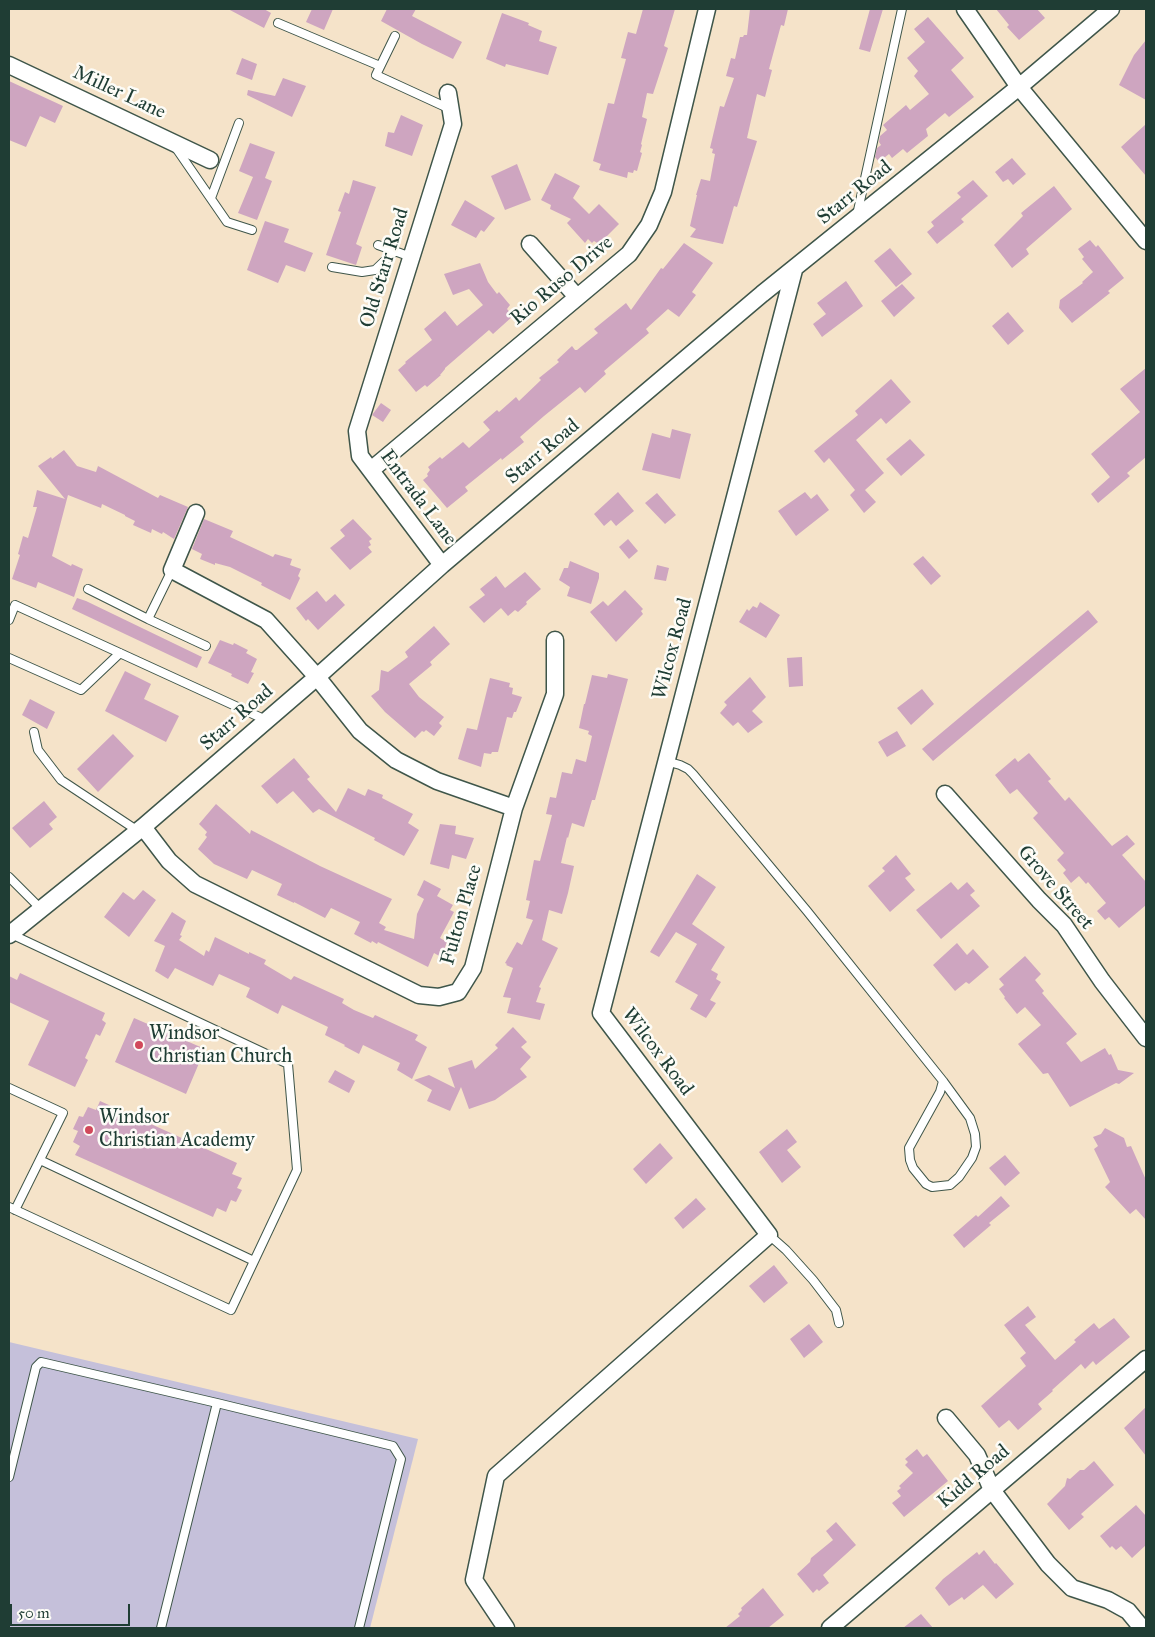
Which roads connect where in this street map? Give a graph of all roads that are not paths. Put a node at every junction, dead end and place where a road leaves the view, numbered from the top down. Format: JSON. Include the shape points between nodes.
{"nodes":[{"id":1,"x":707,"y":9,"type":"edge"},
{"id":2,"x":902,"y":9,"type":"edge"},
{"id":3,"x":965,"y":9,"type":"edge"},
{"id":4,"x":1111,"y":9,"type":"edge"},
{"id":5,"x":278,"y":23,"type":"dead end"},
{"id":6,"x":395,"y":36,"type":"dead end"},
{"id":7,"x":9,"y":65,"type":"edge"},
{"id":8,"x":380,"y":66,"type":"junction"},
{"id":9,"x":1019,"y":87,"type":"junction"},
{"id":10,"x":449,"y":101,"type":"joint"},
{"id":11,"x":239,"y":123,"type":"dead end"},
{"id":12,"x":172,"y":142,"type":"junction"},
{"id":13,"x":210,"y":160,"type":"dead end"},
{"id":14,"x":211,"y":198,"type":"junction"},
{"id":15,"x":856,"y":219,"type":"junction"},
{"id":16,"x":252,"y":230,"type":"dead end"},
{"id":17,"x":1146,"y":241,"type":"edge"},
{"id":18,"x":530,"y":244,"type":"dead end"},
{"id":19,"x":378,"y":245,"type":"dead end"},
{"id":20,"x":395,"y":251,"type":"junction"},
{"id":21,"x":411,"y":257,"type":"junction"},
{"id":22,"x":332,"y":267,"type":"dead end"},
{"id":23,"x":794,"y":270,"type":"junction"},
{"id":24,"x":577,"y":297,"type":"junction"},
{"id":25,"x":360,"y":456,"type":"joint"},
{"id":26,"x":371,"y":470,"type":"junction"},
{"id":27,"x":196,"y":513,"type":"dead end"},
{"id":28,"x":442,"y":565,"type":"junction"},
{"id":29,"x":172,"y":570,"type":"junction"},
{"id":30,"x":88,"y":589,"type":"dead end"},
{"id":31,"x":148,"y":619,"type":"junction"},
{"id":32,"x":9,"y":620,"type":"edge"},
{"id":33,"x":556,"y":640,"type":"dead end"},
{"id":34,"x":206,"y":646,"type":"dead end"},
{"id":35,"x":120,"y":653,"type":"junction"},
{"id":36,"x":9,"y":658,"type":"edge"},
{"id":37,"x":317,"y":677,"type":"junction"},
{"id":38,"x":266,"y":720,"type":"junction"},
{"id":39,"x":34,"y":732,"type":"dead end"},
{"id":40,"x":666,"y":761,"type":"junction"},
{"id":41,"x":945,"y":794,"type":"dead end"},
{"id":42,"x":514,"y":808,"type":"junction"},
{"id":43,"x":140,"y":829,"type":"junction"},
{"id":44,"x":9,"y":877,"type":"edge"},
{"id":45,"x":41,"y":909,"type":"junction"},
{"id":46,"x":10,"y":934,"type":"edge"},
{"id":47,"x":1146,"y":1038,"type":"edge"},
{"id":48,"x":943,"y":1081,"type":"junction"},
{"id":49,"x":9,"y":1088,"type":"edge"},
{"id":50,"x":40,"y":1160,"type":"junction"},
{"id":51,"x":12,"y":1208,"type":"edge"},
{"id":52,"x":769,"y":1235,"type":"junction"},
{"id":53,"x":254,"y":1261,"type":"junction"},
{"id":54,"x":839,"y":1323,"type":"dead end"},
{"id":55,"x":1146,"y":1359,"type":"edge"},
{"id":56,"x":217,"y":1403,"type":"junction"},
{"id":57,"x":946,"y":1418,"type":"dead end"},
{"id":58,"x":9,"y":1477,"type":"edge"},
{"id":59,"x":992,"y":1490,"type":"junction"},
{"id":60,"x":161,"y":1628,"type":"edge"},
{"id":61,"x":359,"y":1628,"type":"edge"},
{"id":62,"x":506,"y":1628,"type":"edge"},
{"id":63,"x":830,"y":1628,"type":"edge"},
{"id":64,"x":1142,"y":1628,"type":"edge"}],
"edges":[{"from":1,"to":24,"type":"street","name":"Rio Ruso Drive","via":[[663,192],[649,225],[629,254]]},
{"from":2,"to":15,"type":"lane"},
{"from":3,"to":9,"type":"street"},
{"from":4,"to":9,"type":"street","name":"Starr Road"},
{"from":5,"to":8,"type":"lane"},
{"from":6,"to":8,"type":"lane"},
{"from":7,"to":12,"type":"street","name":"Miller Lane"},
{"from":8,"to":10,"type":"lane","via":[[376,75]]},
{"from":9,"to":15,"type":"street","name":"Starr Road"},
{"from":9,"to":17,"type":"street"},
{"from":10,"to":21,"type":"street","name":"Old Starr Road","via":[[453,124]]},
{"from":11,"to":14,"type":"lane"},
{"from":12,"to":13,"type":"street","name":"Miller Lane"},
{"from":12,"to":14,"type":"lane"},
{"from":14,"to":16,"type":"lane","via":[[227,222]]},
{"from":15,"to":23,"type":"street","name":"Starr Road"},
{"from":18,"to":24,"type":"street"},
{"from":19,"to":20,"type":"lane"},
{"from":20,"to":21,"type":"lane"},
{"from":20,"to":22,"type":"lane","via":[[375,270],[362,272]]},
{"from":21,"to":25,"type":"street","name":"Old Starr Road","via":[[357,431]]},
{"from":23,"to":28,"type":"street","name":"Starr Road"},
{"from":23,"to":40,"type":"street","name":"Wilcox Road"},
{"from":24,"to":26,"type":"street","name":"Rio Ruso Drive"},
{"from":25,"to":26,"type":"street","name":"Entrada Lane"},
{"from":26,"to":28,"type":"street","name":"Entrada Lane"},
{"from":27,"to":29,"type":"street"},
{"from":28,"to":37,"type":"street","name":"Starr Road"},
{"from":29,"to":31,"type":"lane"},
{"from":29,"to":37,"type":"street","via":[[266,620]]},
{"from":30,"to":31,"type":"lane"},
{"from":31,"to":34,"type":"lane"},
{"from":32,"to":35,"type":"lane","via":[[15,604]]},
{"from":33,"to":42,"type":"street","name":"Fulton Place","via":[[554,694]]},
{"from":35,"to":36,"type":"lane","via":[[80,690]]},
{"from":35,"to":38,"type":"lane"},
{"from":37,"to":38,"type":"street","name":"Starr Road"},
{"from":37,"to":42,"type":"street","via":[[360,731],[396,760],[437,781]]},
{"from":38,"to":43,"type":"street","name":"Starr Road"},
{"from":39,"to":43,"type":"lane","via":[[38,750],[61,780]]},
{"from":40,"to":48,"type":"lane","via":[[693,774]]},
{"from":40,"to":52,"type":"street","name":"Wilcox Road","via":[[601,1012]]},
{"from":41,"to":47,"type":"street","name":"Grove Street","via":[[1064,925],[1102,982]]},
{"from":42,"to":43,"type":"street","name":"Fulton Place","via":[[473,968],[458,992],[439,997],[419,995],[195,884]]},
{"from":43,"to":45,"type":"street","name":"Starr Road"},
{"from":44,"to":45,"type":"lane"},
{"from":45,"to":46,"type":"street","name":"Starr Road"},
{"from":46,"to":53,"type":"lane","via":[[288,1064],[297,1170]]},
{"from":48,"to":48,"type":"lane","via":[[970,1118],[976,1146],[972,1158],[954,1182],[939,1188],[919,1178],[910,1160],[909,1148]]},
{"from":49,"to":50,"type":"lane","via":[[63,1113]]},
{"from":50,"to":51,"type":"lane"},
{"from":50,"to":53,"type":"lane"},
{"from":51,"to":53,"type":"lane","via":[[231,1310]]},
{"from":52,"to":54,"type":"lane","via":[[813,1280],[836,1310]]},
{"from":52,"to":62,"type":"street","via":[[496,1476],[474,1580]]},
{"from":55,"to":59,"type":"street","name":"Kidd Road"},
{"from":56,"to":58,"type":"lane","via":[[41,1362],[36,1367]]},
{"from":56,"to":60,"type":"lane"},
{"from":56,"to":61,"type":"lane","via":[[392,1446],[401,1459]]},
{"from":57,"to":59,"type":"street","via":[[977,1455]]},
{"from":59,"to":63,"type":"street","name":"Kidd Road"},
{"from":59,"to":64,"type":"street","via":[[1048,1564],[1072,1588],[1108,1600],[1128,1611]]}]}
